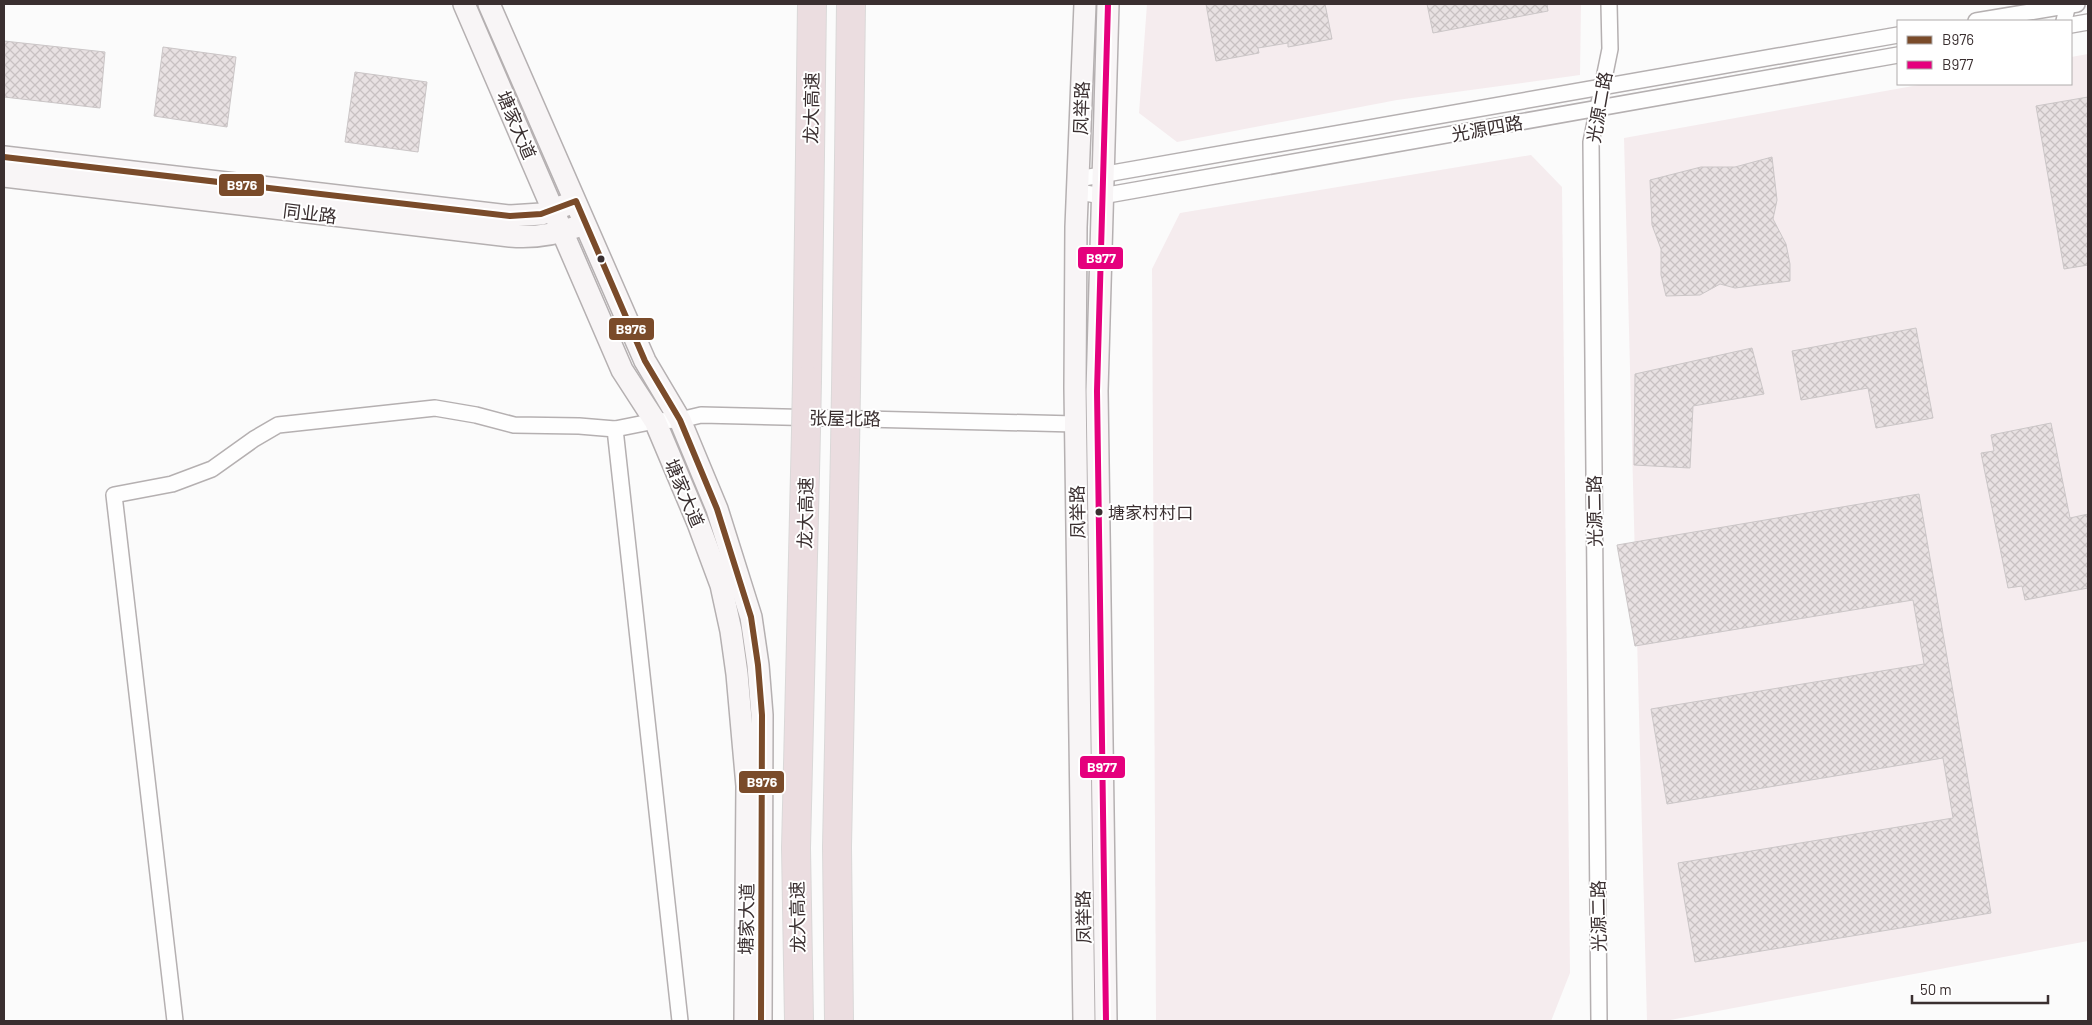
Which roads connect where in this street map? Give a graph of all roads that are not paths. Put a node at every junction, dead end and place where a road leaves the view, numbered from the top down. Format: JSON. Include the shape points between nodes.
{"nodes":[{"id":1,"x":464,"y":4,"type":"edge"},
{"id":2,"x":489,"y":4,"type":"edge"},
{"id":3,"x":812,"y":4,"type":"edge"},
{"id":4,"x":851,"y":4,"type":"edge"},
{"id":5,"x":1086,"y":4,"type":"edge"},
{"id":6,"x":1108,"y":4,"type":"edge"},
{"id":7,"x":1609,"y":4,"type":"edge"},
{"id":8,"x":2071,"y":4,"type":"edge"},
{"id":9,"x":2046,"y":11,"type":"edge"},
{"id":10,"x":1983,"y":20,"type":"edge"},
{"id":11,"x":2064,"y":20,"type":"edge"},
{"id":12,"x":2088,"y":22,"type":"edge"},
{"id":13,"x":2072,"y":25,"type":"edge"},
{"id":14,"x":1897,"y":35,"type":"edge"},
{"id":15,"x":1897,"y":55,"type":"edge"},
{"id":16,"x":1602,"y":87,"type":"junction"},
{"id":17,"x":1598,"y":108,"type":"junction"},
{"id":18,"x":4,"y":157,"type":"edge"},
{"id":19,"x":4,"y":176,"type":"edge"},
{"id":20,"x":1078,"y":183,"type":"junction"},
{"id":21,"x":1102,"y":185,"type":"junction"},
{"id":22,"x":576,"y":201,"type":"junction"},
{"id":23,"x":553,"y":210,"type":"junction"},
{"id":24,"x":586,"y":224,"type":"junction"},
{"id":25,"x":562,"y":232,"type":"junction"},
{"id":26,"x":680,"y":420,"type":"junction"},
{"id":27,"x":655,"y":421,"type":"junction"},
{"id":28,"x":1075,"y":424,"type":"junction"},
{"id":29,"x":616,"y":429,"type":"junction"},
{"id":30,"x":175,"y":1021,"type":"edge"},
{"id":31,"x":680,"y":1021,"type":"edge"},
{"id":32,"x":745,"y":1021,"type":"edge"},
{"id":33,"x":762,"y":1021,"type":"edge"},
{"id":34,"x":798,"y":1021,"type":"edge"},
{"id":35,"x":839,"y":1021,"type":"edge"},
{"id":36,"x":1084,"y":1021,"type":"edge"},
{"id":37,"x":1106,"y":1021,"type":"edge"},
{"id":38,"x":1599,"y":1021,"type":"edge"}],
"edges":[{"from":1,"to":23,"type":"street","name":"塘家大道"},
{"from":2,"to":22,"type":"street","name":"塘家大道"},
{"from":3,"to":34,"type":"highway","name":"龙大高速","bridge":true,"via":[[796,848]]},
{"from":4,"to":35,"type":"highway","bridge":true,"via":[[837,847]]},
{"from":5,"to":20,"type":"street","name":"凤举路"},
{"from":6,"to":21,"type":"street","name":"凤举路"},
{"from":7,"to":16,"type":"street","name":"光源二路","via":[[1610,49]]},
{"from":8,"to":9,"type":"street"},
{"from":8,"to":11,"type":"street"},
{"from":9,"to":10,"type":"street"},
{"from":12,"to":13,"type":"street"},
{"from":14,"to":16,"type":"street","name":"光源四路"},
{"from":15,"to":17,"type":"street","name":"光源四路"},
{"from":16,"to":17,"type":"street","name":"光源二路"},
{"from":16,"to":21,"type":"street","name":"光源四路"},
{"from":17,"to":21,"type":"street","name":"光源四路"},
{"from":17,"to":38,"type":"street","name":"光源二路","via":[[1591,152]]},
{"from":18,"to":23,"type":"street","name":"同业路","via":[[510,216]]},
{"from":19,"to":25,"type":"street","name":"同业路","via":[[510,236],[537,237]]},
{"from":20,"to":21,"type":"street","name":"光源四路"},
{"from":20,"to":21,"type":"street","name":"光源四路","via":[[1085,193]]},
{"from":20,"to":28,"type":"street","name":"凤举路"},
{"from":21,"to":37,"type":"street","name":"凤举路","via":[[1097,391]]},
{"from":22,"to":23,"type":"street","name":"同业路"},
{"from":22,"to":24,"type":"street","name":"塘家大道"},
{"from":23,"to":25,"type":"street","name":"塘家大道"},
{"from":24,"to":25,"type":"street","name":"同业路"},
{"from":24,"to":26,"type":"street","name":"塘家大道","via":[[646,361]]},
{"from":25,"to":27,"type":"street","name":"塘家大道","via":[[622,370]]},
{"from":26,"to":27,"type":"street","name":"张屋北路"},
{"from":26,"to":28,"type":"street","name":"张屋北路","via":[[701,415]]},
{"from":26,"to":33,"type":"street","name":"塘家大道","via":[[717,509],[738,571],[758,665],[762,725]]},
{"from":27,"to":29,"type":"street","name":"张屋北路"},
{"from":27,"to":32,"type":"street","name":"塘家大道","via":[[721,585],[736,666],[748,786]]},
{"from":28,"to":36,"type":"street","name":"凤举路"},
{"from":29,"to":30,"type":"street","name":"张屋北路","via":[[514,425],[435,408],[278,426],[212,469],[172,484],[114,495]]},
{"from":29,"to":31,"type":"street"}]}
